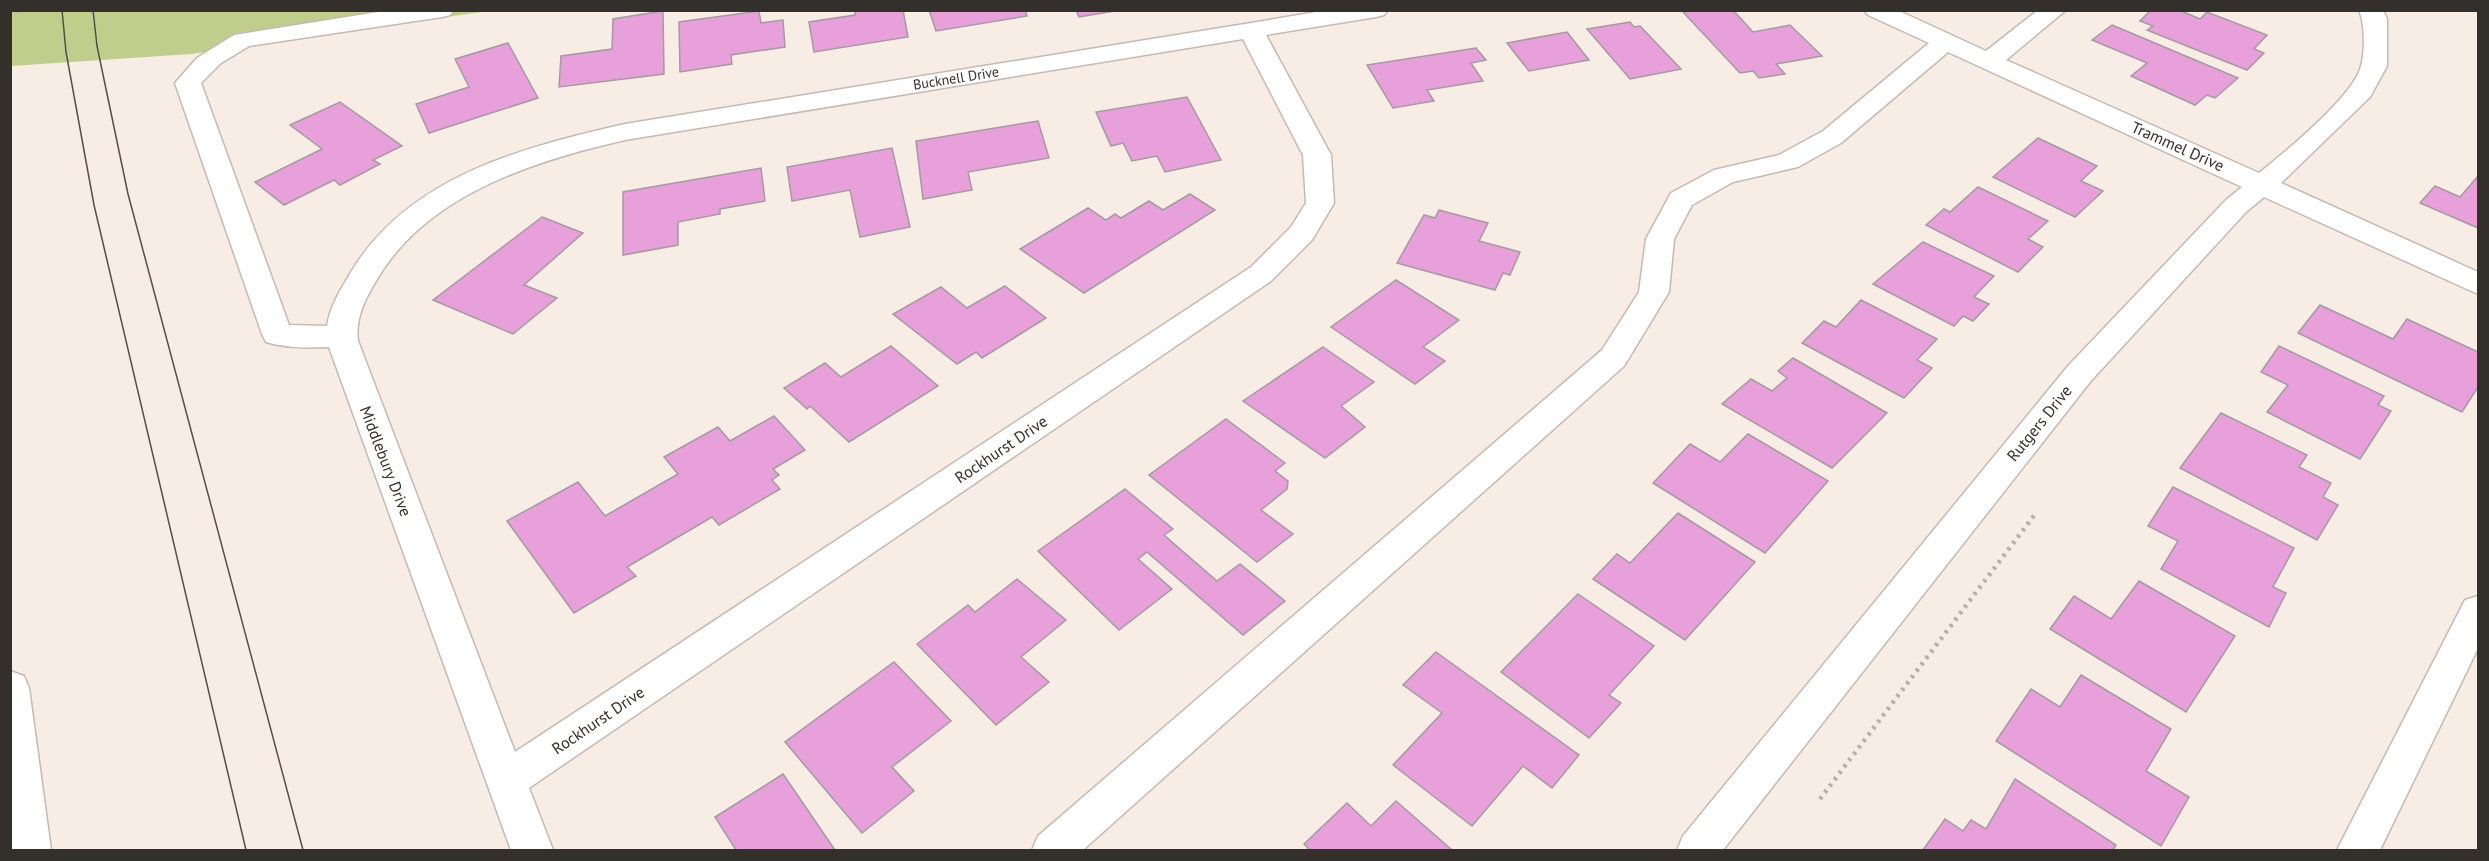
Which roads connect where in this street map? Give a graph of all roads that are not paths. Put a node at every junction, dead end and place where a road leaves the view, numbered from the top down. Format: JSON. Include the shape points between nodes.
{"nodes":[{"id":1,"x":442,"y":10,"type":"edge"},
{"id":2,"x":1376,"y":10,"type":"edge"},
{"id":3,"x":1876,"y":10,"type":"edge"},
{"id":4,"x":2054,"y":10,"type":"edge"},
{"id":5,"x":2371,"y":10,"type":"edge"},
{"id":6,"x":1251,"y":30,"type":"junction"},
{"id":7,"x":1945,"y":42,"type":"junction"},
{"id":8,"x":1989,"y":61,"type":"junction"},
{"id":9,"x":2262,"y":184,"type":"junction"},
{"id":10,"x":2478,"y":284,"type":"edge"},
{"id":11,"x":341,"y":336,"type":"junction"},
{"id":12,"x":2478,"y":611,"type":"edge"},
{"id":13,"x":10,"y":687,"type":"edge"},
{"id":14,"x":507,"y":780,"type":"junction"},
{"id":15,"x":30,"y":850,"type":"edge"},
{"id":16,"x":532,"y":850,"type":"edge"},
{"id":17,"x":1053,"y":850,"type":"edge"},
{"id":18,"x":1698,"y":850,"type":"edge"},
{"id":19,"x":2358,"y":850,"type":"edge"}],
"edges":[{"from":1,"to":11,"type":"street","via":[[243,40],[200,65],[188,83],[277,334]]},
{"from":2,"to":6,"type":"street","name":"Bucknell Drive"},
{"from":3,"to":7,"type":"street","name":"Trammel Drive"},
{"from":4,"to":8,"type":"street"},
{"from":5,"to":9,"type":"street","name":"Rutgers Drive","via":[[2375,19],[2374,66],[2356,97]]},
{"from":6,"to":11,"type":"street","name":"Bucknell Drive","via":[[625,132],[538,153],[488,173],[402,227],[365,269],[345,311]]},
{"from":6,"to":14,"type":"street","name":"Rockhurst Drive","via":[[1317,155],[1320,203],[1302,233],[1261,274]]},
{"from":7,"to":8,"type":"street","name":"Trammel Drive"},
{"from":7,"to":17,"type":"street","via":[[1832,137],[1788,161],[1724,176],[1681,199],[1660,239],[1654,292],[1613,358]]},
{"from":8,"to":9,"type":"street","name":"Trammel Drive"},
{"from":9,"to":10,"type":"street","name":"Trammel Drive"},
{"from":9,"to":18,"type":"street","name":"Rutgers Drive","via":[[2236,206],[2079,374]]},
{"from":11,"to":14,"type":"street","name":"Middlebury Drive"},
{"from":12,"to":19,"type":"street"},
{"from":13,"to":15,"type":"street"},
{"from":14,"to":16,"type":"street","name":"Middlebury Drive"}]}
